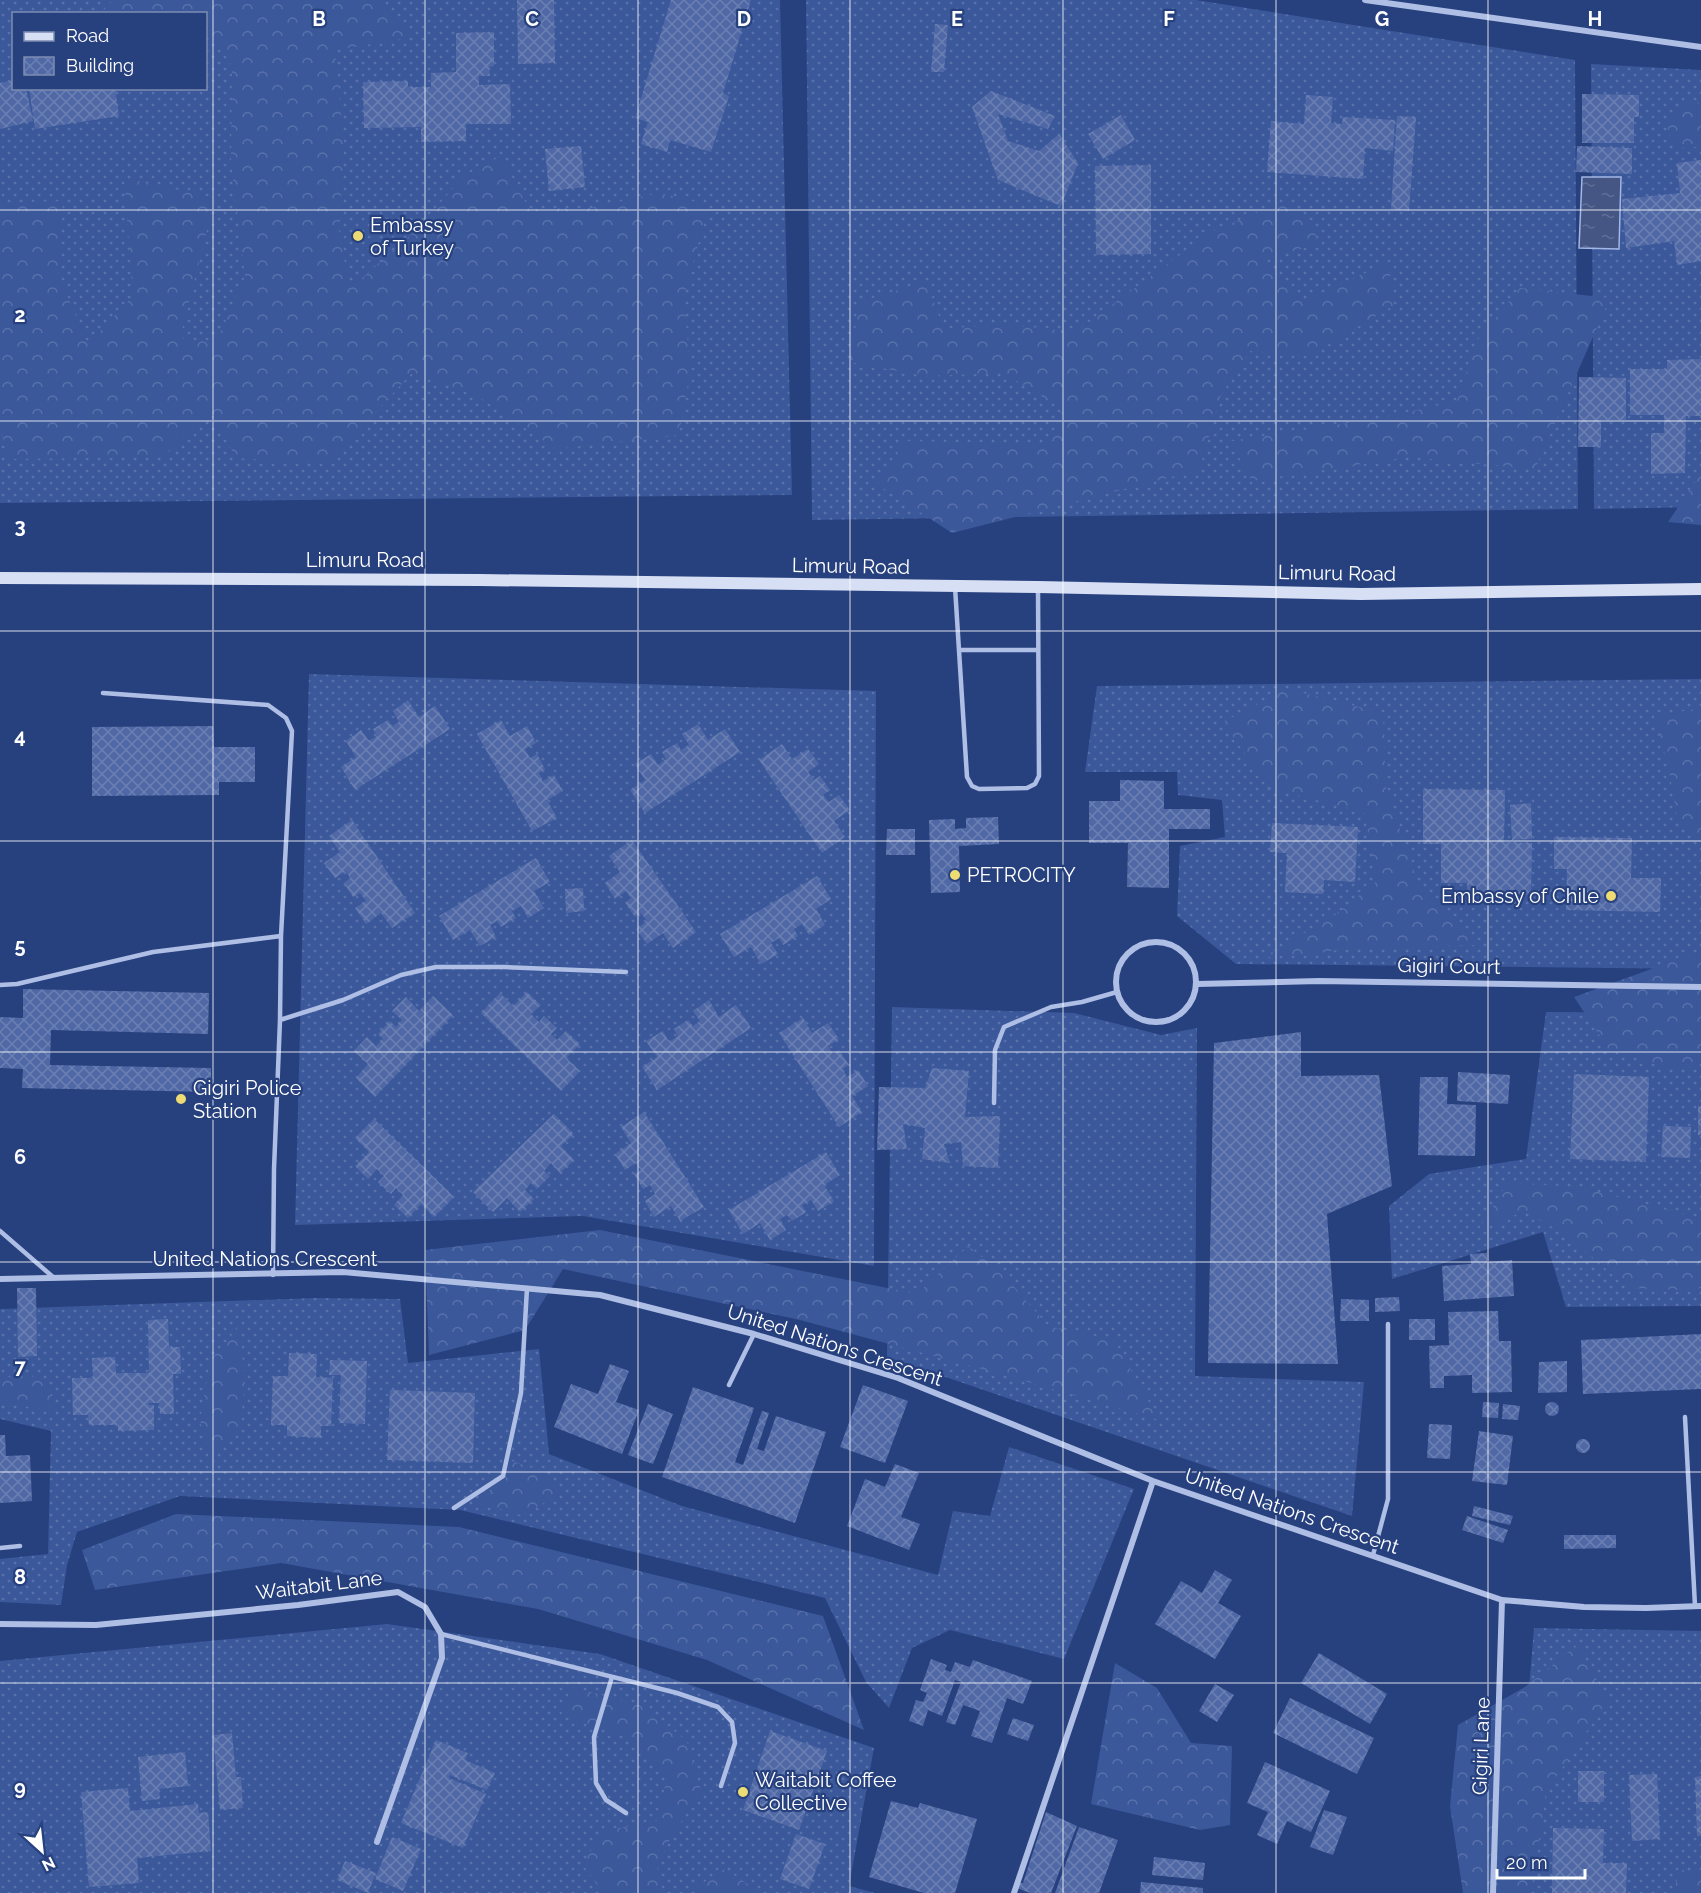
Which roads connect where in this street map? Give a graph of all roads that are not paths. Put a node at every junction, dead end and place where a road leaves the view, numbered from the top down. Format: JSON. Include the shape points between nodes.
{"nodes":[{"id":1,"x":1365,"y":0,"type":"edge"},
{"id":2,"x":1701,"y":46,"type":"edge"},
{"id":3,"x":0,"y":578,"type":"edge"},
{"id":4,"x":955,"y":587,"type":"junction"},
{"id":5,"x":1038,"y":587,"type":"junction"},
{"id":6,"x":1701,"y":589,"type":"edge"},
{"id":7,"x":959,"y":650,"type":"junction"},
{"id":8,"x":1038,"y":650,"type":"junction"},
{"id":9,"x":103,"y":693,"type":"dead end"},
{"id":10,"x":280,"y":936,"type":"junction"},
{"id":11,"x":626,"y":972,"type":"dead end"},
{"id":12,"x":1197,"y":984,"type":"junction"},
{"id":13,"x":0,"y":985,"type":"edge"},
{"id":14,"x":1701,"y":987,"type":"edge"},
{"id":15,"x":1117,"y":992,"type":"junction"},
{"id":16,"x":280,"y":1020,"type":"junction"},
{"id":17,"x":994,"y":1103,"type":"dead end"},
{"id":18,"x":0,"y":1232,"type":"edge"},
{"id":19,"x":273,"y":1275,"type":"junction"},
{"id":20,"x":53,"y":1277,"type":"junction"},
{"id":21,"x":0,"y":1279,"type":"edge"},
{"id":22,"x":527,"y":1288,"type":"junction"},
{"id":23,"x":1388,"y":1324,"type":"dead end"},
{"id":24,"x":754,"y":1334,"type":"junction"},
{"id":25,"x":729,"y":1385,"type":"dead end"},
{"id":26,"x":1685,"y":1417,"type":"dead end"},
{"id":27,"x":1153,"y":1481,"type":"junction"},
{"id":28,"x":454,"y":1508,"type":"dead end"},
{"id":29,"x":20,"y":1546,"type":"dead end"},
{"id":30,"x":0,"y":1548,"type":"edge"},
{"id":31,"x":1373,"y":1555,"type":"junction"},
{"id":32,"x":1502,"y":1599,"type":"junction"},
{"id":33,"x":1698,"y":1606,"type":"edge"},
{"id":34,"x":0,"y":1624,"type":"edge"},
{"id":35,"x":441,"y":1634,"type":"junction"},
{"id":36,"x":612,"y":1677,"type":"junction"},
{"id":37,"x":721,"y":1786,"type":"dead end"},
{"id":38,"x":626,"y":1813,"type":"dead end"},
{"id":39,"x":377,"y":1842,"type":"dead end"},
{"id":40,"x":1014,"y":1893,"type":"edge"},
{"id":41,"x":1493,"y":1893,"type":"edge"}],
"edges":[{"from":1,"to":2,"type":"street"},
{"from":3,"to":4,"type":"main road","name":"Limuru Road"},
{"from":4,"to":5,"type":"main road","name":"Limuru Road"},
{"from":4,"to":7,"type":"lane"},
{"from":5,"to":6,"type":"main road","name":"Limuru Road","via":[[1361,594]]},
{"from":5,"to":8,"type":"lane"},
{"from":7,"to":8,"type":"lane"},
{"from":7,"to":8,"type":"lane","via":[[967,777],[972,786],[991,789],[1027,788],[1039,776]]},
{"from":9,"to":10,"type":"lane","via":[[268,705],[286,718],[292,731]]},
{"from":10,"to":13,"type":"lane","via":[[153,952]]},
{"from":10,"to":16,"type":"lane"},
{"from":11,"to":16,"type":"lane","via":[[436,967],[401,975],[343,1000]]},
{"from":12,"to":14,"type":"street","name":"Gigiri Court","via":[[1318,981]]},
{"from":12,"to":15,"type":"street","via":[[1182,1013],[1167,1021],[1150,1022],[1135,1016],[1122,1005]]},
{"from":12,"to":15,"type":"street","via":[[1194,967],[1185,953],[1154,941],[1137,946],[1124,957],[1117,972]]},
{"from":15,"to":17,"type":"lane","via":[[1052,1007],[1004,1027],[995,1050]]},
{"from":16,"to":19,"type":"lane"},
{"from":18,"to":20,"type":"lane"},
{"from":19,"to":20,"type":"street","name":"United Nations Crescent"},
{"from":19,"to":22,"type":"street","name":"United Nations Crescent","via":[[343,1272]]},
{"from":20,"to":21,"type":"street","name":"United Nations Crescent"},
{"from":22,"to":24,"type":"street","name":"United Nations Crescent","via":[[600,1295]]},
{"from":22,"to":28,"type":"lane","via":[[521,1393],[503,1476]]},
{"from":23,"to":31,"type":"lane","via":[[1388,1499]]},
{"from":24,"to":25,"type":"lane"},
{"from":24,"to":27,"type":"street","name":"United Nations Crescent","via":[[898,1378]]},
{"from":26,"to":33,"type":"lane"},
{"from":27,"to":31,"type":"street","name":"United Nations Crescent"},
{"from":27,"to":40,"type":"street"},
{"from":29,"to":30,"type":"lane"},
{"from":31,"to":32,"type":"street","name":"United Nations Crescent"},
{"from":32,"to":33,"type":"street","name":"United Nations Crescent","via":[[1584,1607]]},
{"from":32,"to":41,"type":"street","name":"Gigiri Lane"},
{"from":34,"to":35,"type":"street","name":"Waitabit Lane","via":[[96,1625],[398,1592],[425,1607]]},
{"from":35,"to":36,"type":"lane"},
{"from":35,"to":39,"type":"street","via":[[442,1658]]},
{"from":36,"to":37,"type":"lane","via":[[718,1707],[732,1722],[735,1743]]},
{"from":36,"to":38,"type":"lane","via":[[594,1737],[596,1784],[606,1800]]}]}
